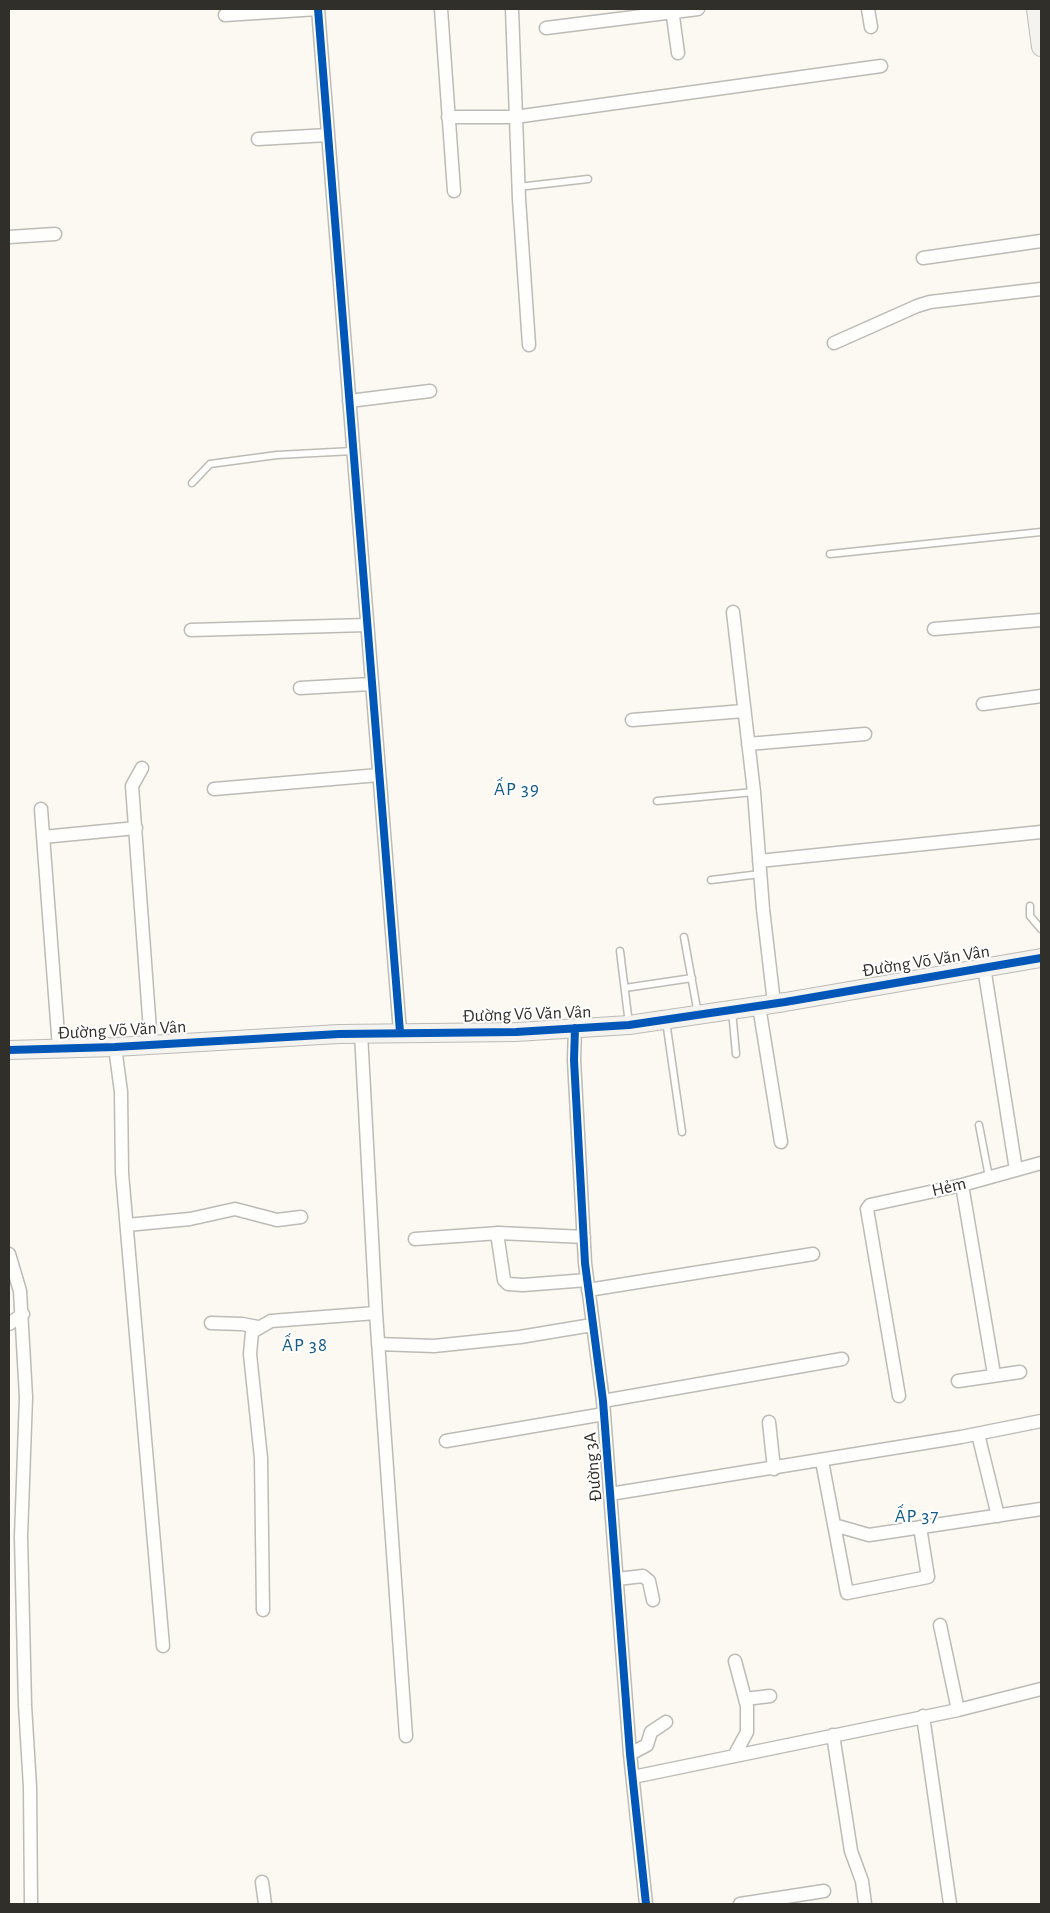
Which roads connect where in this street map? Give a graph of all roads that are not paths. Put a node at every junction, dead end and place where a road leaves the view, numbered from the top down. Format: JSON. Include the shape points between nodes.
{"nodes":[{"id":1,"x":318,"y":9,"type":"edge"},
{"id":2,"x":441,"y":9,"type":"edge"},
{"id":3,"x":512,"y":9,"type":"edge"},
{"id":4,"x":698,"y":9,"type":"edge"},
{"id":5,"x":868,"y":9,"type":"edge"},
{"id":6,"x":1036,"y":9,"type":"edge"},
{"id":7,"x":672,"y":11,"type":"edge"},
{"id":8,"x":225,"y":15,"type":"dead end"},
{"id":9,"x":871,"y":27,"type":"dead end"},
{"id":10,"x":546,"y":28,"type":"dead end"},
{"id":11,"x":1041,"y":47,"type":"edge"},
{"id":12,"x":678,"y":53,"type":"dead end"},
{"id":13,"x":881,"y":66,"type":"dead end"},
{"id":14,"x":448,"y":117,"type":"junction"},
{"id":15,"x":516,"y":117,"type":"junction"},
{"id":16,"x":328,"y":135,"type":"junction"},
{"id":17,"x":258,"y":139,"type":"dead end"},
{"id":18,"x":588,"y":179,"type":"dead end"},
{"id":19,"x":518,"y":187,"type":"junction"},
{"id":20,"x":454,"y":191,"type":"dead end"},
{"id":21,"x":55,"y":234,"type":"dead end"},
{"id":22,"x":9,"y":237,"type":"edge"},
{"id":23,"x":1041,"y":241,"type":"edge"},
{"id":24,"x":923,"y":258,"type":"dead end"},
{"id":25,"x":1041,"y":289,"type":"edge"},
{"id":26,"x":834,"y":343,"type":"dead end"},
{"id":27,"x":530,"y":345,"type":"dead end"},
{"id":28,"x":430,"y":391,"type":"dead end"},
{"id":29,"x":349,"y":401,"type":"junction"},
{"id":30,"x":353,"y":451,"type":"junction"},
{"id":31,"x":192,"y":483,"type":"dead end"},
{"id":32,"x":1041,"y":532,"type":"edge"},
{"id":33,"x":830,"y":554,"type":"dead end"},
{"id":34,"x":733,"y":612,"type":"dead end"},
{"id":35,"x":1041,"y":620,"type":"edge"},
{"id":36,"x":367,"y":625,"type":"junction"},
{"id":37,"x":934,"y":628,"type":"dead end"},
{"id":38,"x":192,"y":630,"type":"dead end"},
{"id":39,"x":372,"y":684,"type":"junction"},
{"id":40,"x":300,"y":688,"type":"dead end"},
{"id":41,"x":1041,"y":696,"type":"edge"},
{"id":42,"x":983,"y":704,"type":"dead end"},
{"id":43,"x":744,"y":711,"type":"junction"},
{"id":44,"x":632,"y":720,"type":"dead end"},
{"id":45,"x":865,"y":734,"type":"dead end"},
{"id":46,"x":748,"y":744,"type":"junction"},
{"id":47,"x":142,"y":768,"type":"dead end"},
{"id":48,"x":379,"y":775,"type":"junction"},
{"id":49,"x":214,"y":789,"type":"dead end"},
{"id":50,"x":754,"y":792,"type":"junction"},
{"id":51,"x":657,"y":801,"type":"dead end"},
{"id":52,"x":41,"y":809,"type":"dead end"},
{"id":53,"x":136,"y":828,"type":"junction"},
{"id":54,"x":1041,"y":832,"type":"edge"},
{"id":55,"x":43,"y":837,"type":"junction"},
{"id":56,"x":759,"y":861,"type":"junction"},
{"id":57,"x":760,"y":874,"type":"junction"},
{"id":58,"x":711,"y":880,"type":"dead end"},
{"id":59,"x":1030,"y":906,"type":"dead end"},
{"id":60,"x":1041,"y":928,"type":"edge"},
{"id":61,"x":684,"y":937,"type":"dead end"},
{"id":62,"x":620,"y":951,"type":"dead end"},
{"id":63,"x":1041,"y":958,"type":"edge"},
{"id":64,"x":984,"y":967,"type":"junction"},
{"id":65,"x":692,"y":978,"type":"junction"},
{"id":66,"x":625,"y":988,"type":"junction"},
{"id":67,"x":767,"y":1005,"type":"junction"},
{"id":68,"x":732,"y":1010,"type":"junction"},
{"id":69,"x":698,"y":1015,"type":"junction"},
{"id":70,"x":666,"y":1020,"type":"junction"},
{"id":71,"x":629,"y":1025,"type":"junction"},
{"id":72,"x":574,"y":1028,"type":"junction"},
{"id":73,"x":400,"y":1032,"type":"junction"},
{"id":74,"x":361,"y":1033,"type":"junction"},
{"id":75,"x":151,"y":1044,"type":"junction"},
{"id":76,"x":115,"y":1047,"type":"junction"},
{"id":77,"x":59,"y":1048,"type":"junction"},
{"id":78,"x":9,"y":1050,"type":"edge"},
{"id":79,"x":736,"y":1054,"type":"dead end"},
{"id":80,"x":979,"y":1125,"type":"dead end"},
{"id":81,"x":682,"y":1132,"type":"dead end"},
{"id":82,"x":781,"y":1142,"type":"dead end"},
{"id":83,"x":1041,"y":1163,"type":"edge"},
{"id":84,"x":1016,"y":1170,"type":"junction"},
{"id":85,"x":989,"y":1177,"type":"junction"},
{"id":86,"x":962,"y":1185,"type":"junction"},
{"id":87,"x":301,"y":1217,"type":"dead end"},
{"id":88,"x":127,"y":1225,"type":"junction"},
{"id":89,"x":497,"y":1233,"type":"junction"},
{"id":90,"x":584,"y":1237,"type":"junction"},
{"id":91,"x":414,"y":1239,"type":"dead end"},
{"id":92,"x":9,"y":1254,"type":"edge"},
{"id":93,"x":813,"y":1254,"type":"dead end"},
{"id":94,"x":587,"y":1285,"type":"junction"},
{"id":95,"x":23,"y":1314,"type":"junction"},
{"id":96,"x":376,"y":1314,"type":"junction"},
{"id":97,"x":211,"y":1323,"type":"dead end"},
{"id":98,"x":9,"y":1324,"type":"edge"},
{"id":99,"x":592,"y":1325,"type":"junction"},
{"id":100,"x":258,"y":1327,"type":"junction"},
{"id":101,"x":378,"y":1344,"type":"junction"},
{"id":102,"x":842,"y":1359,"type":"dead end"},
{"id":103,"x":1020,"y":1372,"type":"dead end"},
{"id":104,"x":994,"y":1374,"type":"junction"},
{"id":105,"x":958,"y":1381,"type":"dead end"},
{"id":106,"x":900,"y":1396,"type":"dead end"},
{"id":107,"x":603,"y":1407,"type":"junction"},
{"id":108,"x":1041,"y":1421,"type":"edge"},
{"id":109,"x":769,"y":1422,"type":"dead end"},
{"id":110,"x":978,"y":1434,"type":"junction"},
{"id":111,"x":446,"y":1441,"type":"dead end"},
{"id":112,"x":822,"y":1461,"type":"junction"},
{"id":113,"x":774,"y":1469,"type":"junction"},
{"id":114,"x":610,"y":1494,"type":"junction"},
{"id":115,"x":1041,"y":1509,"type":"edge"},
{"id":116,"x":998,"y":1516,"type":"junction"},
{"id":117,"x":834,"y":1525,"type":"junction"},
{"id":118,"x":920,"y":1527,"type":"junction"},
{"id":119,"x":617,"y":1579,"type":"junction"},
{"id":120,"x":653,"y":1600,"type":"dead end"},
{"id":121,"x":263,"y":1610,"type":"dead end"},
{"id":122,"x":940,"y":1625,"type":"dead end"},
{"id":123,"x":163,"y":1646,"type":"dead end"},
{"id":124,"x":735,"y":1661,"type":"dead end"},
{"id":125,"x":1041,"y":1689,"type":"edge"},
{"id":126,"x":770,"y":1696,"type":"dead end"},
{"id":127,"x":745,"y":1699,"type":"junction"},
{"id":128,"x":958,"y":1710,"type":"junction"},
{"id":129,"x":923,"y":1716,"type":"junction"},
{"id":130,"x":666,"y":1722,"type":"dead end"},
{"id":131,"x":833,"y":1735,"type":"junction"},
{"id":132,"x":406,"y":1736,"type":"dead end"},
{"id":133,"x":630,"y":1754,"type":"junction"},
{"id":134,"x":734,"y":1756,"type":"junction"},
{"id":135,"x":633,"y":1777,"type":"junction"},
{"id":136,"x":262,"y":1882,"type":"dead end"},
{"id":137,"x":824,"y":1891,"type":"dead end"},
{"id":138,"x":31,"y":1904,"type":"edge"},
{"id":139,"x":266,"y":1904,"type":"edge"},
{"id":140,"x":646,"y":1904,"type":"edge"},
{"id":141,"x":741,"y":1904,"type":"edge"},
{"id":142,"x":865,"y":1904,"type":"edge"},
{"id":143,"x":950,"y":1904,"type":"edge"}],
"edges":[{"from":1,"to":8,"type":"street"},
{"from":1,"to":16,"type":"street"},
{"from":2,"to":14,"type":"street"},
{"from":3,"to":15,"type":"street"},
{"from":4,"to":7,"type":"street"},
{"from":5,"to":9,"type":"street"},
{"from":6,"to":11,"type":"street"},
{"from":7,"to":10,"type":"street"},
{"from":7,"to":12,"type":"street"},
{"from":13,"to":15,"type":"street"},
{"from":14,"to":15,"type":"street"},
{"from":14,"to":20,"type":"street"},
{"from":15,"to":19,"type":"street"},
{"from":16,"to":17,"type":"street"},
{"from":16,"to":29,"type":"street"},
{"from":18,"to":19,"type":"lane"},
{"from":19,"to":27,"type":"street"},
{"from":21,"to":22,"type":"street"},
{"from":23,"to":24,"type":"street"},
{"from":25,"to":26,"type":"street","via":[[930,302]]},
{"from":28,"to":29,"type":"street"},
{"from":29,"to":30,"type":"street"},
{"from":30,"to":31,"type":"lane","via":[[277,455],[210,464]]},
{"from":30,"to":36,"type":"street"},
{"from":32,"to":33,"type":"lane"},
{"from":34,"to":43,"type":"street"},
{"from":35,"to":37,"type":"street"},
{"from":36,"to":38,"type":"street"},
{"from":36,"to":39,"type":"street"},
{"from":39,"to":40,"type":"street"},
{"from":39,"to":48,"type":"street"},
{"from":41,"to":42,"type":"street"},
{"from":43,"to":44,"type":"street"},
{"from":43,"to":46,"type":"street"},
{"from":45,"to":46,"type":"street"},
{"from":46,"to":50,"type":"street"},
{"from":47,"to":53,"type":"street","via":[[132,786]]},
{"from":48,"to":49,"type":"street"},
{"from":48,"to":73,"type":"street"},
{"from":50,"to":51,"type":"lane"},
{"from":50,"to":56,"type":"street"},
{"from":52,"to":55,"type":"street"},
{"from":53,"to":55,"type":"street"},
{"from":53,"to":75,"type":"street"},
{"from":54,"to":56,"type":"street"},
{"from":55,"to":77,"type":"street"},
{"from":56,"to":57,"type":"street"},
{"from":57,"to":58,"type":"lane"},
{"from":57,"to":67,"type":"street"},
{"from":59,"to":60,"type":"lane","via":[[1030,916]]},
{"from":61,"to":65,"type":"lane"},
{"from":62,"to":66,"type":"lane"},
{"from":63,"to":64,"type":"street","name":"Đường Võ Văn Vân"},
{"from":64,"to":67,"type":"street","name":"Đường Võ Văn Vân"},
{"from":64,"to":84,"type":"street"},
{"from":65,"to":66,"type":"lane"},
{"from":65,"to":69,"type":"lane"},
{"from":66,"to":71,"type":"lane"},
{"from":67,"to":68,"type":"street","name":"Đường Võ Văn Vân"},
{"from":67,"to":82,"type":"street"},
{"from":68,"to":69,"type":"street","name":"Đường Võ Văn Vân"},
{"from":68,"to":79,"type":"lane"},
{"from":69,"to":70,"type":"street","name":"Đường Võ Văn Vân"},
{"from":70,"to":71,"type":"street","name":"Đường Võ Văn Vân"},
{"from":70,"to":81,"type":"lane"},
{"from":71,"to":72,"type":"street","name":"Đường Võ Văn Vân"},
{"from":72,"to":73,"type":"street","name":"Đường Võ Văn Vân","via":[[516,1032]]},
{"from":72,"to":90,"type":"street","name":"Đường 3A"},
{"from":73,"to":74,"type":"street","name":"Đường Võ Văn Vân"},
{"from":74,"to":75,"type":"street","name":"Đường Võ Văn Vân"},
{"from":74,"to":96,"type":"street"},
{"from":75,"to":76,"type":"street","name":"Đường Võ Văn Vân"},
{"from":76,"to":77,"type":"street","name":"Đường Võ Văn Vân"},
{"from":76,"to":88,"type":"street","via":[[121,1092],[122,1173]]},
{"from":77,"to":78,"type":"street","name":"Đường Võ Văn Vân"},
{"from":80,"to":85,"type":"lane"},
{"from":83,"to":84,"type":"street","name":"Hẻm"},
{"from":84,"to":85,"type":"street","name":"Hẻm"},
{"from":85,"to":86,"type":"street","name":"Hẻm"},
{"from":86,"to":104,"type":"street"},
{"from":86,"to":106,"type":"street","name":"Hẻm","via":[[870,1205],[868,1209]]},
{"from":87,"to":88,"type":"street","via":[[277,1220],[235,1210],[190,1219]]},
{"from":88,"to":123,"type":"street"},
{"from":89,"to":90,"type":"street"},
{"from":89,"to":91,"type":"street"},
{"from":89,"to":94,"type":"street","via":[[504,1280],[508,1284]]},
{"from":90,"to":94,"type":"street","name":"Đường 3A"},
{"from":92,"to":95,"type":"street"},
{"from":93,"to":94,"type":"street"},
{"from":94,"to":99,"type":"street","name":"Đường 3A"},
{"from":95,"to":98,"type":"street"},
{"from":95,"to":138,"type":"street","via":[[26,1397],[21,1537]]},
{"from":96,"to":100,"type":"street","via":[[271,1322]]},
{"from":96,"to":101,"type":"street"},
{"from":97,"to":100,"type":"street"},
{"from":99,"to":101,"type":"street","via":[[434,1346]]},
{"from":99,"to":107,"type":"street","name":"Đường 3A"},
{"from":100,"to":121,"type":"street","via":[[252,1332],[250,1354],[262,1458]]},
{"from":101,"to":132,"type":"street"},
{"from":102,"to":107,"type":"street"},
{"from":103,"to":104,"type":"street"},
{"from":104,"to":105,"type":"street"},
{"from":107,"to":111,"type":"street"},
{"from":107,"to":114,"type":"street","name":"Đường 3A"},
{"from":108,"to":110,"type":"street"},
{"from":109,"to":113,"type":"street"},
{"from":110,"to":112,"type":"street"},
{"from":110,"to":116,"type":"street"},
{"from":112,"to":113,"type":"street"},
{"from":112,"to":117,"type":"street"},
{"from":113,"to":114,"type":"street"},
{"from":114,"to":119,"type":"street","name":"Đường 3A"},
{"from":115,"to":116,"type":"street"},
{"from":116,"to":118,"type":"street"},
{"from":117,"to":118,"type":"street","via":[[869,1535]]},
{"from":117,"to":118,"type":"street","via":[[847,1593],[928,1577]]},
{"from":119,"to":120,"type":"street","via":[[643,1576],[650,1581]]},
{"from":119,"to":133,"type":"street","name":"Đường 3A"},
{"from":122,"to":128,"type":"street"},
{"from":124,"to":127,"type":"street"},
{"from":125,"to":128,"type":"street"},
{"from":126,"to":127,"type":"street"},
{"from":127,"to":134,"type":"street","via":[[746,1732]]},
{"from":128,"to":129,"type":"street"},
{"from":129,"to":131,"type":"street"},
{"from":129,"to":143,"type":"street"},
{"from":130,"to":133,"type":"street","via":[[651,1732],[647,1745]]},
{"from":131,"to":134,"type":"street"},
{"from":131,"to":142,"type":"street","via":[[851,1851],[862,1881]]},
{"from":133,"to":135,"type":"street","name":"Đường 3A"},
{"from":134,"to":135,"type":"street"},
{"from":135,"to":140,"type":"street","name":"Đường 3A"},
{"from":136,"to":139,"type":"street"},
{"from":137,"to":141,"type":"street"}]}
